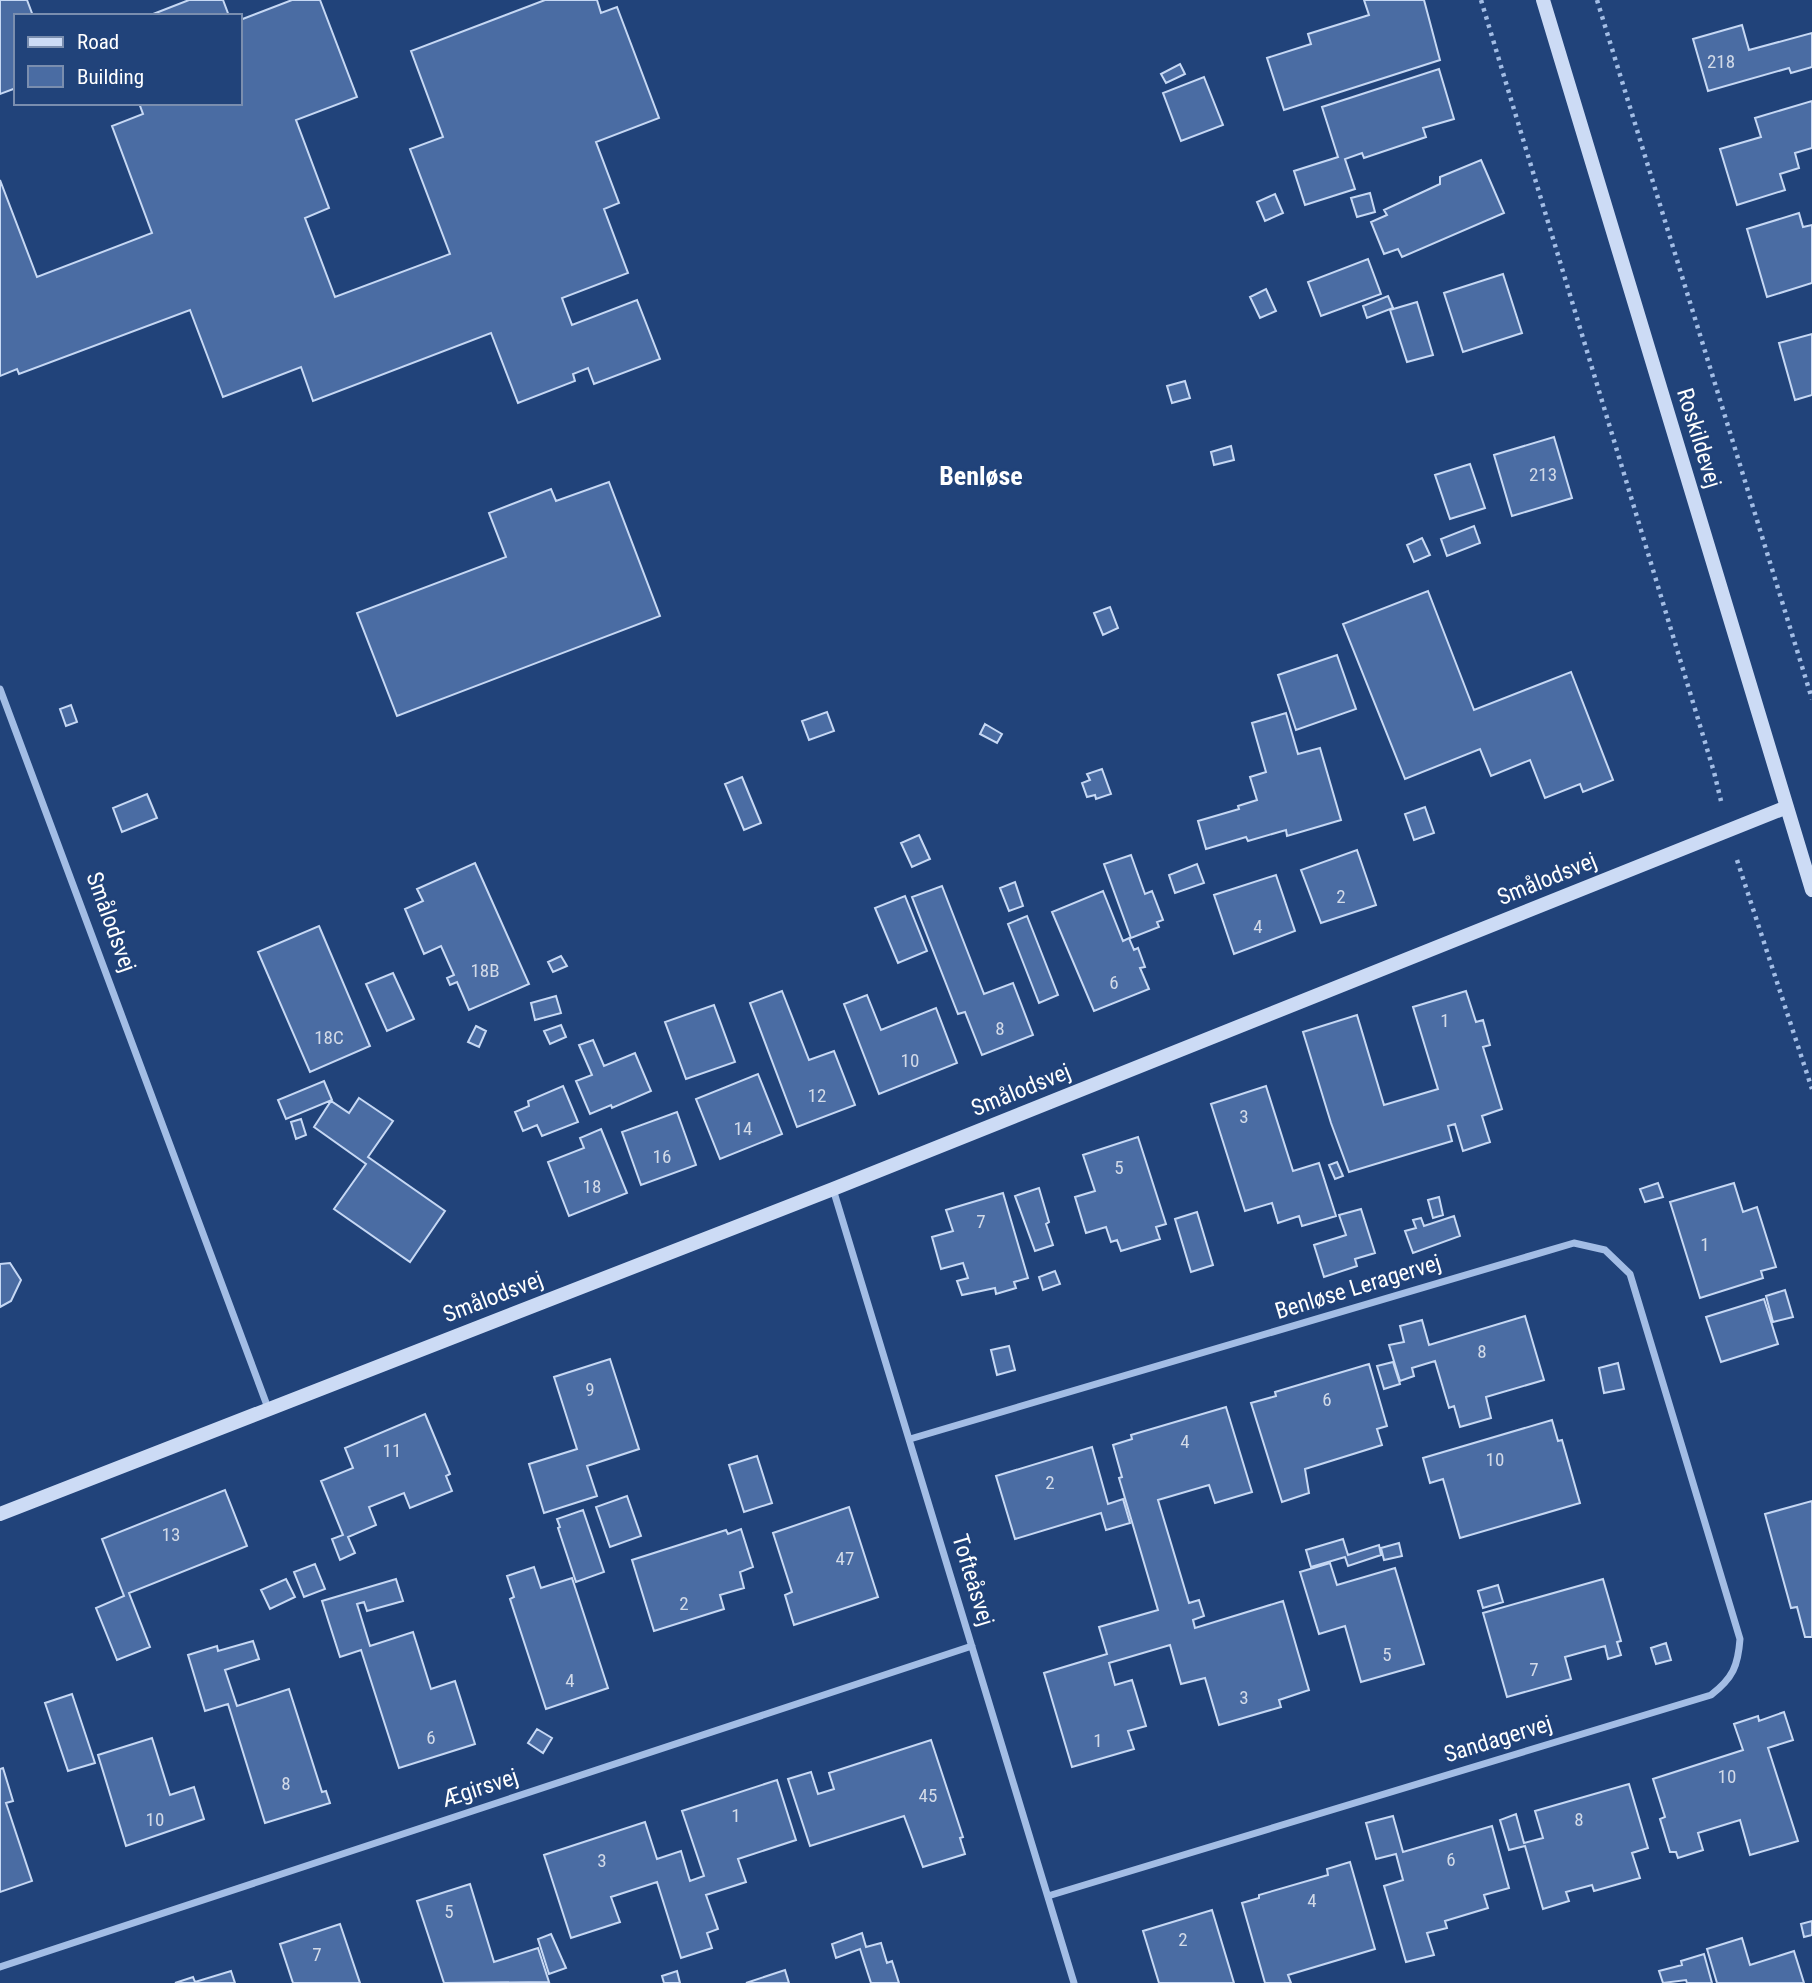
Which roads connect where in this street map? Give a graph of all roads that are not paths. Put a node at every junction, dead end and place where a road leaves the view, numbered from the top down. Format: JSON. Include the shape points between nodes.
{"nodes":[{"id":1,"x":1543,"y":0,"type":"edge"},
{"id":2,"x":0,"y":689,"type":"edge"},
{"id":3,"x":1787,"y":807,"type":"junction"},
{"id":4,"x":1812,"y":890,"type":"edge"},
{"id":5,"x":834,"y":1189,"type":"junction"},
{"id":6,"x":268,"y":1408,"type":"junction"},
{"id":7,"x":910,"y":1439,"type":"junction"},
{"id":8,"x":1685,"y":1453,"type":"joint"},
{"id":9,"x":0,"y":1514,"type":"edge"},
{"id":10,"x":972,"y":1646,"type":"junction"},
{"id":11,"x":1048,"y":1896,"type":"junction"},
{"id":12,"x":0,"y":1967,"type":"edge"},
{"id":13,"x":1074,"y":1983,"type":"edge"}],
"edges":[{"from":1,"to":3,"type":"street","name":"Roskildevej"},
{"from":2,"to":6,"type":"street","name":"Smålodsvej"},
{"from":3,"to":4,"type":"street","name":"Roskildevej"},
{"from":3,"to":5,"type":"street","name":"Smålodsvej"},
{"from":5,"to":6,"type":"street","name":"Smålodsvej"},
{"from":5,"to":7,"type":"street","name":"Tofteåsvej"},
{"from":6,"to":9,"type":"street","name":"Smålodsvej"},
{"from":7,"to":8,"type":"street","name":"Benløse Leragervej","via":[[1574,1243],[1605,1250],[1629,1274]]},
{"from":7,"to":10,"type":"street","name":"Tofteåsvej"},
{"from":8,"to":11,"type":"street","name":"Sandagervej","via":[[1740,1639],[1735,1669],[1711,1695]]},
{"from":10,"to":11,"type":"street","name":"Tofteåsvej"},
{"from":10,"to":12,"type":"street","name":"Ægirsvej"},
{"from":11,"to":13,"type":"street","name":"Tofteåsvej"}]}
